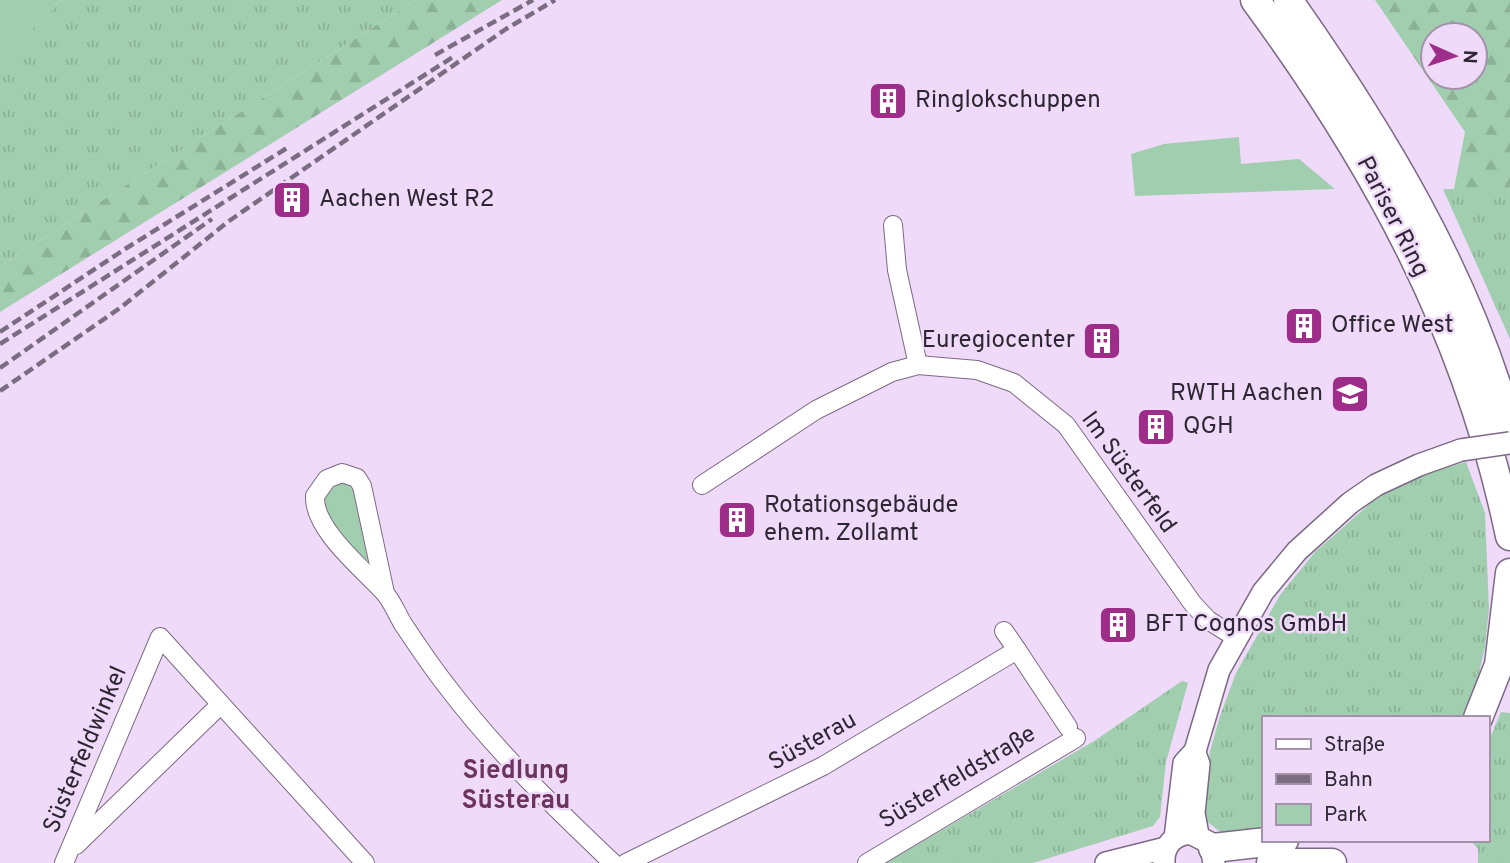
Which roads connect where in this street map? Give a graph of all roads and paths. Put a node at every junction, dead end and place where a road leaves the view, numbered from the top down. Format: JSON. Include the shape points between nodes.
{"nodes":[{"id":1,"x":1255,"y":0,"type":"edge"},
{"id":2,"x":1288,"y":0,"type":"edge"},
{"id":3,"x":893,"y":225,"type":"dead end"},
{"id":4,"x":918,"y":365,"type":"junction"},
{"id":5,"x":1510,"y":430,"type":"edge"},
{"id":6,"x":1510,"y":443,"type":"edge"},
{"id":7,"x":702,"y":485,"type":"dead end"},
{"id":8,"x":1510,"y":537,"type":"edge"},
{"id":9,"x":1510,"y":573,"type":"edge"},
{"id":10,"x":385,"y":593,"type":"junction"},
{"id":11,"x":1003,"y":631,"type":"dead end"},
{"id":12,"x":1235,"y":637,"type":"junction"},
{"id":13,"x":1017,"y":650,"type":"junction"},
{"id":14,"x":220,"y":705,"type":"junction"},
{"id":15,"x":1479,"y":716,"type":"edge"},
{"id":16,"x":1195,"y":751,"type":"junction"},
{"id":17,"x":1267,"y":842,"type":"edge"},
{"id":18,"x":1168,"y":849,"type":"edge"},
{"id":19,"x":1208,"y":849,"type":"edge"},
{"id":20,"x":70,"y":859,"type":"edge"},
{"id":21,"x":365,"y":863,"type":"edge"},
{"id":22,"x":613,"y":863,"type":"edge"},
{"id":23,"x":626,"y":863,"type":"edge"},
{"id":24,"x":867,"y":863,"type":"edge"},
{"id":25,"x":1106,"y":863,"type":"edge"},
{"id":26,"x":1271,"y":863,"type":"edge"},
{"id":27,"x":1332,"y":863,"type":"edge"}],
"edges":[{"from":1,"to":8,"type":"highway","name":"Pariser Ring","via":[[1345,129],[1409,246],[1473,398]]},
{"from":2,"to":5,"type":"highway","name":"Pariser Ring","via":[[1366,113],[1423,215],[1473,325]]},
{"from":3,"to":4,"type":"street","via":[[897,270]]},
{"from":4,"to":7,"type":"street","name":"Im Süsterfeld","via":[[892,372],[816,410]]},
{"from":4,"to":12,"type":"street","name":"Im Süsterfeld","via":[[997,376],[1014,383],[1066,425],[1193,604]]},
{"from":6,"to":12,"type":"street","bridge":true,"via":[[1461,450],[1408,470],[1350,503],[1281,568]]},
{"from":9,"to":15,"type":"highway","via":[[1499,665]]},
{"from":10,"to":10,"type":"street","via":[[362,486],[357,478],[342,473],[319,488],[314,496],[316,513]]},
{"from":10,"to":22,"type":"street","via":[[470,717]]},
{"from":11,"to":13,"type":"street"},
{"from":12,"to":16,"type":"street","via":[[1211,691]]},
{"from":13,"to":23,"type":"street","name":"Süsterau","via":[[823,766]]},
{"from":13,"to":24,"type":"street","name":"Süsterfeldstraße","via":[[1072,733]]},
{"from":14,"to":20,"type":"street","name":"Süsterfeldwinkel"},
{"from":14,"to":20,"type":"street","name":"Süsterfeldwinkel","via":[[160,637]]},
{"from":14,"to":21,"type":"street","name":"Süsterfeldwinkel"},
{"from":16,"to":18,"type":"street","via":[[1185,763]]},
{"from":16,"to":19,"type":"street","via":[[1199,764],[1194,813]]},
{"from":17,"to":19,"type":"highway"},
{"from":18,"to":19,"type":"street","via":[[1183,834]]},
{"from":18,"to":25,"type":"street"},
{"from":26,"to":27,"type":"highway"}]}
